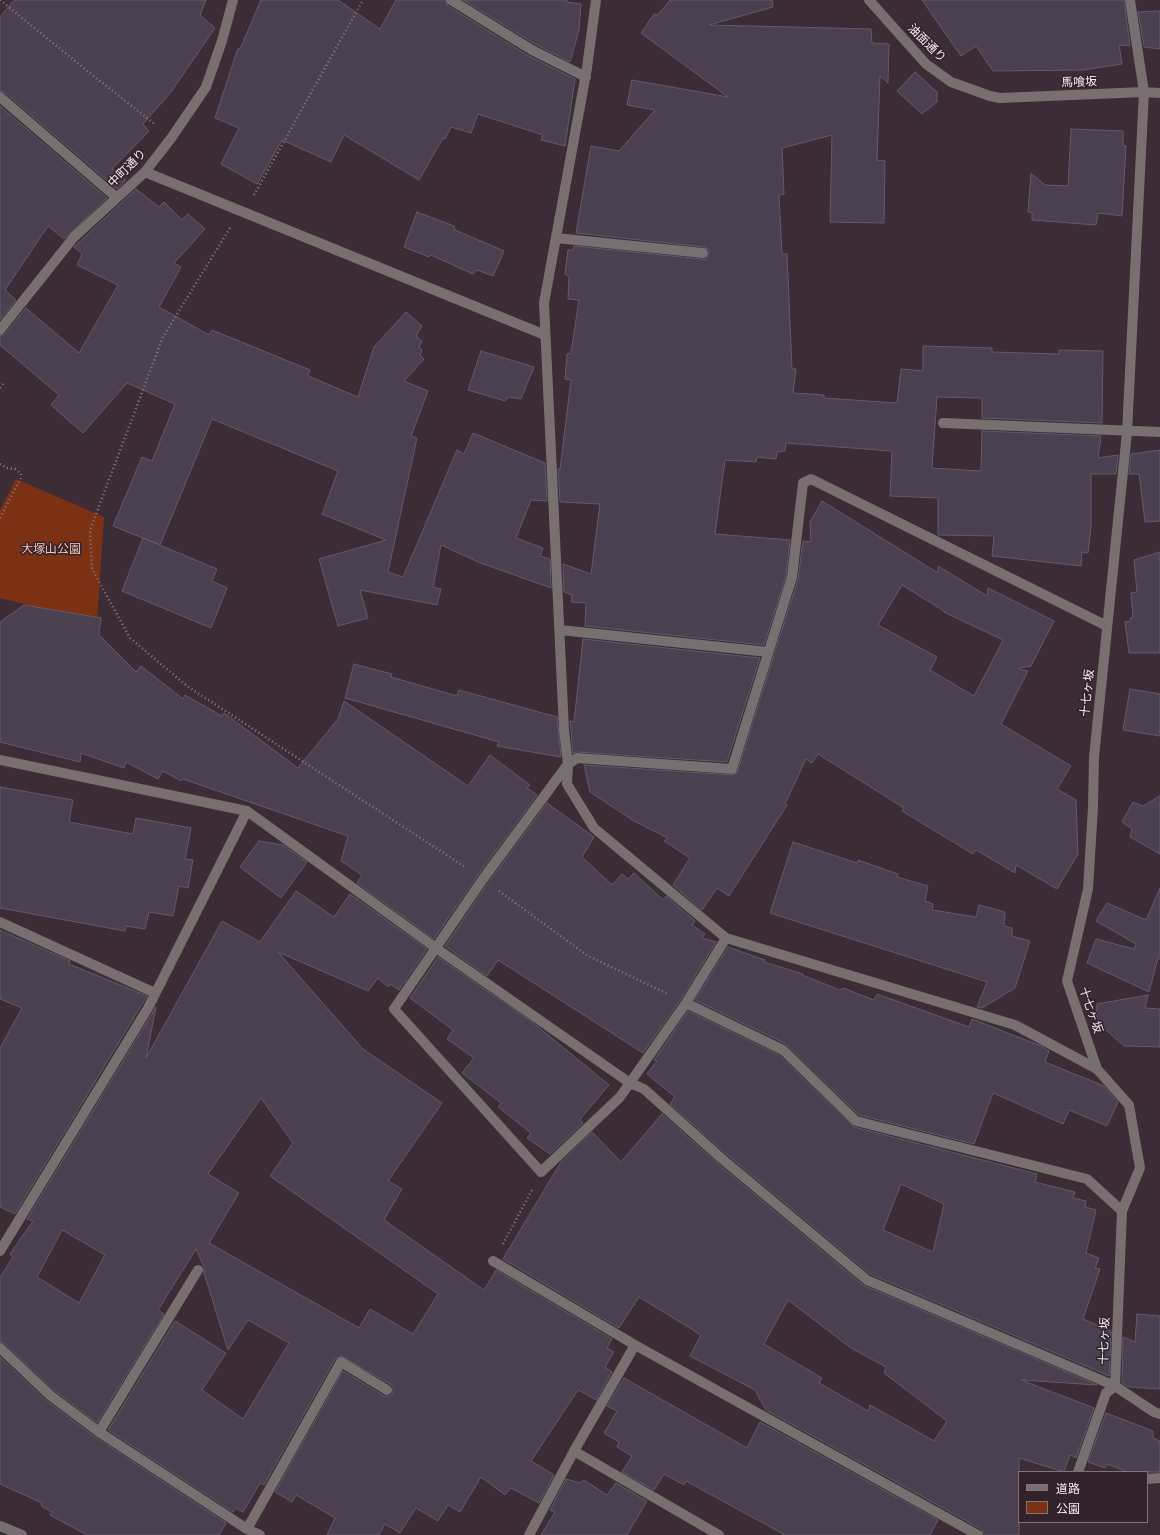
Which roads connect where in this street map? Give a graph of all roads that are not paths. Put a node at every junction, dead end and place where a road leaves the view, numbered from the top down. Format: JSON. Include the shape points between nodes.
{"nodes":[{"id":1,"x":233,"y":0,"type":"edge"},
{"id":2,"x":451,"y":0,"type":"edge"},
{"id":3,"x":596,"y":0,"type":"edge"},
{"id":4,"x":869,"y":0,"type":"edge"},
{"id":5,"x":1130,"y":0,"type":"edge"},
{"id":6,"x":586,"y":76,"type":"junction"},
{"id":7,"x":1144,"y":92,"type":"junction"},
{"id":8,"x":1160,"y":94,"type":"edge"},
{"id":9,"x":0,"y":96,"type":"edge"},
{"id":10,"x":1000,"y":98,"type":"joint"},
{"id":11,"x":145,"y":172,"type":"junction"},
{"id":12,"x":116,"y":197,"type":"junction"},
{"id":13,"x":556,"y":238,"type":"junction"},
{"id":14,"x":704,"y":253,"type":"dead end"},
{"id":15,"x":0,"y":330,"type":"edge"},
{"id":16,"x":545,"y":335,"type":"junction"},
{"id":17,"x":943,"y":423,"type":"dead end"},
{"id":18,"x":1127,"y":432,"type":"junction"},
{"id":19,"x":1160,"y":432,"type":"edge"},
{"id":20,"x":1107,"y":626,"type":"junction"},
{"id":21,"x":560,"y":630,"type":"junction"},
{"id":22,"x":768,"y":652,"type":"junction"},
{"id":23,"x":0,"y":760,"type":"edge"},
{"id":24,"x":568,"y":764,"type":"junction"},
{"id":25,"x":247,"y":811,"type":"junction"},
{"id":26,"x":0,"y":922,"type":"edge"},
{"id":27,"x":726,"y":938,"type":"junction"},
{"id":28,"x":436,"y":948,"type":"junction"},
{"id":29,"x":155,"y":993,"type":"junction"},
{"id":30,"x":686,"y":1003,"type":"junction"},
{"id":31,"x":1097,"y":1069,"type":"junction"},
{"id":32,"x":630,"y":1083,"type":"junction"},
{"id":33,"x":1122,"y":1211,"type":"junction"},
{"id":34,"x":0,"y":1251,"type":"edge"},
{"id":35,"x":493,"y":1262,"type":"road end"},
{"id":36,"x":198,"y":1270,"type":"dead end"},
{"id":37,"x":635,"y":1345,"type":"junction"},
{"id":38,"x":0,"y":1348,"type":"edge"},
{"id":39,"x":1115,"y":1386,"type":"junction"},
{"id":40,"x":387,"y":1390,"type":"dead end"},
{"id":41,"x":1160,"y":1414,"type":"edge"},
{"id":42,"x":99,"y":1432,"type":"junction"},
{"id":43,"x":574,"y":1450,"type":"junction"},
{"id":44,"x":1078,"y":1471,"type":"edge"},
{"id":45,"x":1160,"y":1478,"type":"edge"},
{"id":46,"x":1148,"y":1479,"type":"edge"},
{"id":47,"x":1,"y":1529,"type":"edge"},
{"id":48,"x":247,"y":1529,"type":"junction"},
{"id":49,"x":22,"y":1535,"type":"edge"},
{"id":50,"x":260,"y":1535,"type":"edge"},
{"id":51,"x":529,"y":1535,"type":"edge"},
{"id":52,"x":719,"y":1535,"type":"edge"},
{"id":53,"x":978,"y":1535,"type":"edge"}],
"edges":[{"from":1,"to":11,"type":"street","name":"中町通り","via":[[206,86]]},
{"from":2,"to":6,"type":"street","via":[[532,50]]},
{"from":3,"to":6,"type":"street"},
{"from":4,"to":10,"type":"street","name":"油面通り","via":[[926,64],[951,82]]},
{"from":5,"to":7,"type":"street","name":"十七ヶ坂"},
{"from":6,"to":13,"type":"street"},
{"from":7,"to":8,"type":"street","name":"馬喰坂"},
{"from":7,"to":10,"type":"street","name":"馬喰坂"},
{"from":7,"to":18,"type":"street","name":"十七ヶ坂"},
{"from":9,"to":12,"type":"street"},
{"from":11,"to":12,"type":"street","name":"中町通り"},
{"from":11,"to":16,"type":"street"},
{"from":12,"to":15,"type":"street","name":"中町通り","via":[[74,237]]},
{"from":13,"to":14,"type":"street"},
{"from":13,"to":16,"type":"street","via":[[544,303]]},
{"from":16,"to":21,"type":"street"},
{"from":17,"to":18,"type":"street"},
{"from":18,"to":19,"type":"street"},
{"from":18,"to":20,"type":"street","name":"十七ヶ坂"},
{"from":20,"to":22,"type":"street","via":[[811,479],[803,483],[792,577]]},
{"from":20,"to":31,"type":"street","name":"十七ヶ坂","via":[[1094,757],[1088,889],[1067,981]]},
{"from":21,"to":22,"type":"street"},
{"from":21,"to":24,"type":"street"},
{"from":22,"to":24,"type":"street","via":[[732,769],[577,758]]},
{"from":23,"to":25,"type":"street"},
{"from":24,"to":27,"type":"street","via":[[567,784],[594,828]]},
{"from":24,"to":28,"type":"street","via":[[483,879]]},
{"from":25,"to":28,"type":"street"},
{"from":25,"to":29,"type":"street"},
{"from":26,"to":29,"type":"street"},
{"from":27,"to":30,"type":"street"},
{"from":27,"to":31,"type":"street","via":[[1015,1025]]},
{"from":28,"to":32,"type":"street"},
{"from":28,"to":32,"type":"street","via":[[394,1009],[542,1172],[620,1097]]},
{"from":29,"to":34,"type":"street"},
{"from":30,"to":32,"type":"street"},
{"from":30,"to":33,"type":"street","via":[[783,1050],[856,1121],[1087,1179]]},
{"from":31,"to":33,"type":"street","name":"十七ヶ坂","via":[[1129,1105],[1140,1168]]},
{"from":32,"to":39,"type":"street","via":[[644,1089],[721,1158],[867,1280]]},
{"from":33,"to":39,"type":"street","name":"十七ヶ坂"},
{"from":35,"to":37,"type":"street"},
{"from":36,"to":42,"type":"street"},
{"from":37,"to":43,"type":"street"},
{"from":37,"to":53,"type":"street"},
{"from":38,"to":42,"type":"street","via":[[51,1396]]},
{"from":39,"to":41,"type":"street"},
{"from":39,"to":44,"type":"street","via":[[1106,1393]]},
{"from":40,"to":48,"type":"street","via":[[341,1362]]},
{"from":42,"to":48,"type":"street"},
{"from":43,"to":51,"type":"street"},
{"from":43,"to":52,"type":"street"},
{"from":45,"to":46,"type":"street"},
{"from":47,"to":49,"type":"street"},
{"from":48,"to":50,"type":"street"}]}
